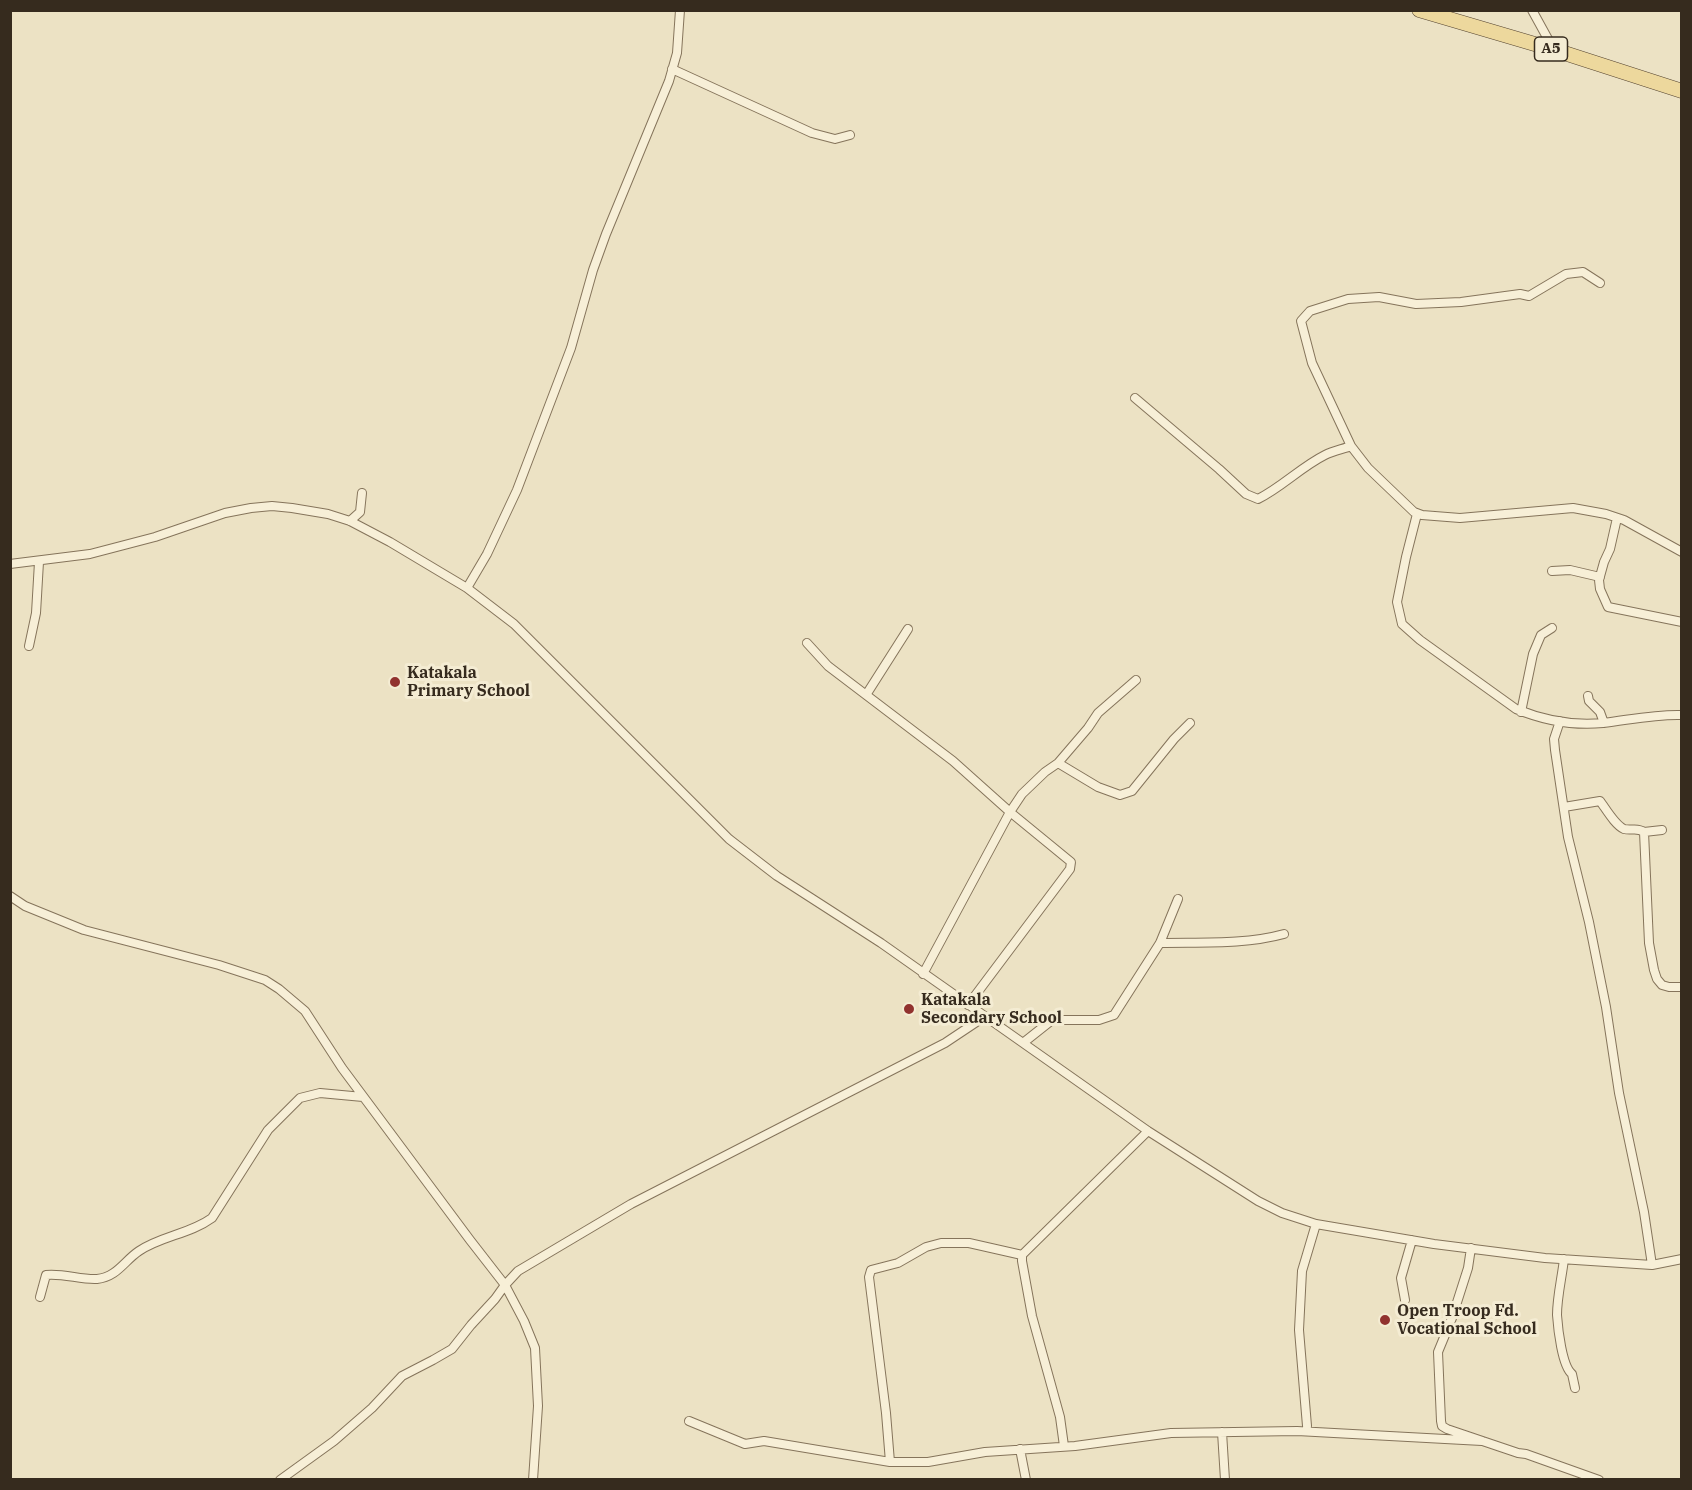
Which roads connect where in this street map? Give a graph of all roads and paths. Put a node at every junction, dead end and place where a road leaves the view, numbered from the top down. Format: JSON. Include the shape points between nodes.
{"nodes":[{"id":1,"x":680,"y":10,"type":"edge"},
{"id":2,"x":1419,"y":10,"type":"edge"},
{"id":3,"x":1532,"y":10,"type":"edge"},
{"id":4,"x":1555,"y":50,"type":"junction"},
{"id":5,"x":672,"y":69,"type":"junction"},
{"id":6,"x":1682,"y":91,"type":"edge"},
{"id":7,"x":850,"y":135,"type":"dead end"},
{"id":8,"x":1600,"y":283,"type":"dead end"},
{"id":9,"x":1135,"y":398,"type":"dead end"},
{"id":10,"x":1351,"y":446,"type":"junction"},
{"id":11,"x":362,"y":493,"type":"dead end"},
{"id":12,"x":1417,"y":514,"type":"junction"},
{"id":13,"x":1617,"y":518,"type":"junction"},
{"id":14,"x":350,"y":521,"type":"junction"},
{"id":15,"x":1682,"y":552,"type":"edge"},
{"id":16,"x":39,"y":562,"type":"junction"},
{"id":17,"x":10,"y":564,"type":"edge"},
{"id":18,"x":1552,"y":571,"type":"dead end"},
{"id":19,"x":1600,"y":577,"type":"junction"},
{"id":20,"x":467,"y":588,"type":"junction"},
{"id":21,"x":1682,"y":622,"type":"edge"},
{"id":22,"x":908,"y":628,"type":"dead end"},
{"id":23,"x":1552,"y":628,"type":"dead end"},
{"id":24,"x":807,"y":643,"type":"dead end"},
{"id":25,"x":29,"y":646,"type":"dead end"},
{"id":26,"x":1136,"y":680,"type":"dead end"},
{"id":27,"x":866,"y":695,"type":"junction"},
{"id":28,"x":1588,"y":696,"type":"dead end"},
{"id":29,"x":1521,"y":711,"type":"junction"},
{"id":30,"x":1682,"y":715,"type":"edge"},
{"id":31,"x":1560,"y":721,"type":"junction"},
{"id":32,"x":1190,"y":723,"type":"dead end"},
{"id":33,"x":1604,"y":723,"type":"junction"},
{"id":34,"x":1058,"y":763,"type":"junction"},
{"id":35,"x":1564,"y":807,"type":"junction"},
{"id":36,"x":1010,"y":812,"type":"junction"},
{"id":37,"x":1662,"y":830,"type":"dead end"},
{"id":38,"x":1644,"y":832,"type":"junction"},
{"id":39,"x":10,"y":896,"type":"edge"},
{"id":40,"x":1178,"y":899,"type":"dead end"},
{"id":41,"x":1284,"y":934,"type":"dead end"},
{"id":42,"x":1160,"y":943,"type":"junction"},
{"id":43,"x":923,"y":974,"type":"junction"},
{"id":44,"x":1682,"y":987,"type":"edge"},
{"id":45,"x":968,"y":1005,"type":"junction"},
{"id":46,"x":984,"y":1017,"type":"junction"},
{"id":47,"x":1023,"y":1043,"type":"junction"},
{"id":48,"x":363,"y":1096,"type":"junction"},
{"id":49,"x":1148,"y":1131,"type":"junction"},
{"id":50,"x":1317,"y":1224,"type":"junction"},
{"id":51,"x":1412,"y":1240,"type":"junction"},
{"id":52,"x":1471,"y":1248,"type":"junction"},
{"id":53,"x":1022,"y":1255,"type":"junction"},
{"id":54,"x":1564,"y":1259,"type":"junction"},
{"id":55,"x":1682,"y":1259,"type":"edge"},
{"id":56,"x":1652,"y":1265,"type":"junction"},
{"id":57,"x":505,"y":1285,"type":"junction"},
{"id":58,"x":40,"y":1297,"type":"dead end"},
{"id":59,"x":1404,"y":1300,"type":"dead end"},
{"id":60,"x":1575,"y":1388,"type":"dead end"},
{"id":61,"x":689,"y":1421,"type":"dead end"},
{"id":62,"x":1307,"y":1426,"type":"dead end"},
{"id":63,"x":1222,"y":1432,"type":"junction"},
{"id":64,"x":1482,"y":1441,"type":"junction"},
{"id":65,"x":1064,"y":1446,"type":"junction"},
{"id":66,"x":1020,"y":1449,"type":"junction"},
{"id":67,"x":890,"y":1462,"type":"junction"},
{"id":68,"x":280,"y":1479,"type":"edge"},
{"id":69,"x":532,"y":1479,"type":"edge"},
{"id":70,"x":1026,"y":1479,"type":"edge"},
{"id":71,"x":1225,"y":1479,"type":"edge"},
{"id":72,"x":1599,"y":1479,"type":"edge"}],
"edges":[{"from":1,"to":5,"type":"street"},
{"from":2,"to":4,"type":"main road","number":"A5"},
{"from":3,"to":4,"type":"street"},
{"from":4,"to":6,"type":"main road","number":"A5"},
{"from":5,"to":7,"type":"street","via":[[812,133],[835,139]]},
{"from":5,"to":20,"type":"street","via":[[606,234],[571,348],[517,490]]},
{"from":8,"to":10,"type":"street","via":[[1583,272],[1566,274],[1529,296],[1416,304],[1379,297],[1348,299],[1310,310],[1301,321],[1312,363]]},
{"from":9,"to":10,"type":"street","via":[[1246,494],[1258,499],[1327,454]]},
{"from":10,"to":12,"type":"street","via":[[1368,468]]},
{"from":11,"to":14,"type":"street","via":[[360,512]]},
{"from":12,"to":13,"type":"street","via":[[1460,518],[1573,508]]},
{"from":12,"to":29,"type":"street","via":[[1397,602],[1402,624]]},
{"from":13,"to":15,"type":"street"},
{"from":13,"to":19,"type":"street"},
{"from":14,"to":16,"type":"street","via":[[292,508],[251,508],[90,554]]},
{"from":14,"to":20,"type":"street"},
{"from":16,"to":17,"type":"street"},
{"from":16,"to":25,"type":"street","via":[[36,613]]},
{"from":18,"to":19,"type":"street","via":[[1570,570]]},
{"from":19,"to":21,"type":"street","via":[[1608,608]]},
{"from":20,"to":43,"type":"street","via":[[514,624],[729,839]]},
{"from":22,"to":27,"type":"street"},
{"from":23,"to":29,"type":"street","via":[[1541,635],[1533,654]]},
{"from":24,"to":27,"type":"street","via":[[828,666]]},
{"from":26,"to":34,"type":"street","via":[[1098,713]]},
{"from":27,"to":36,"type":"street","via":[[953,761]]},
{"from":28,"to":33,"type":"street"},
{"from":29,"to":31,"type":"street"},
{"from":30,"to":33,"type":"street"},
{"from":31,"to":33,"type":"street"},
{"from":31,"to":35,"type":"street","via":[[1554,739]]},
{"from":32,"to":34,"type":"street","via":[[1132,791],[1120,795]]},
{"from":34,"to":36,"type":"street","via":[[1022,794]]},
{"from":35,"to":38,"type":"street","via":[[1600,801],[1623,828]]},
{"from":35,"to":56,"type":"street","via":[[1592,933]]},
{"from":36,"to":43,"type":"street"},
{"from":36,"to":45,"type":"street","via":[[1072,865]]},
{"from":37,"to":38,"type":"street"},
{"from":38,"to":44,"type":"street","via":[[1649,943],[1654,970],[1662,985]]},
{"from":39,"to":48,"type":"street","via":[[84,930],[266,980],[305,1011]]},
{"from":40,"to":42,"type":"street"},
{"from":41,"to":42,"type":"street","via":[[1239,941]]},
{"from":42,"to":47,"type":"street","via":[[1114,1015],[1099,1020],[1052,1020]]},
{"from":43,"to":45,"type":"street"},
{"from":45,"to":46,"type":"street"},
{"from":46,"to":47,"type":"street"},
{"from":46,"to":57,"type":"street","via":[[945,1043],[631,1204],[518,1271]]},
{"from":47,"to":49,"type":"street"},
{"from":48,"to":57,"type":"street"},
{"from":48,"to":58,"type":"street","via":[[320,1093],[300,1098],[268,1130],[212,1218],[141,1250],[112,1276],[97,1279],[46,1275]]},
{"from":49,"to":50,"type":"street","via":[[1257,1201]]},
{"from":49,"to":53,"type":"street"},
{"from":50,"to":51,"type":"street"},
{"from":50,"to":62,"type":"street","via":[[1302,1271],[1299,1330]]},
{"from":51,"to":52,"type":"street"},
{"from":51,"to":59,"type":"street","via":[[1401,1278]]},
{"from":52,"to":54,"type":"street"},
{"from":52,"to":64,"type":"street","via":[[1468,1268],[1438,1352],[1440,1421],[1447,1429]]},
{"from":53,"to":65,"type":"street","via":[[1032,1316],[1060,1417]]},
{"from":53,"to":67,"type":"street","via":[[969,1243],[941,1243],[898,1263],[871,1270]]},
{"from":54,"to":56,"type":"street"},
{"from":54,"to":60,"type":"street","via":[[1557,1315],[1564,1359]]},
{"from":55,"to":56,"type":"street"},
{"from":57,"to":68,"type":"street","via":[[452,1349],[402,1376],[334,1441]]},
{"from":57,"to":69,"type":"street","via":[[535,1348],[537,1406]]},
{"from":61,"to":67,"type":"street","via":[[745,1444],[764,1441]]},
{"from":63,"to":64,"type":"street","via":[[1297,1431]]},
{"from":63,"to":65,"type":"street","via":[[1171,1433]]},
{"from":63,"to":71,"type":"street"},
{"from":64,"to":72,"type":"street"},
{"from":65,"to":66,"type":"street"},
{"from":66,"to":67,"type":"street","via":[[928,1462]]},
{"from":66,"to":70,"type":"street"}]}
